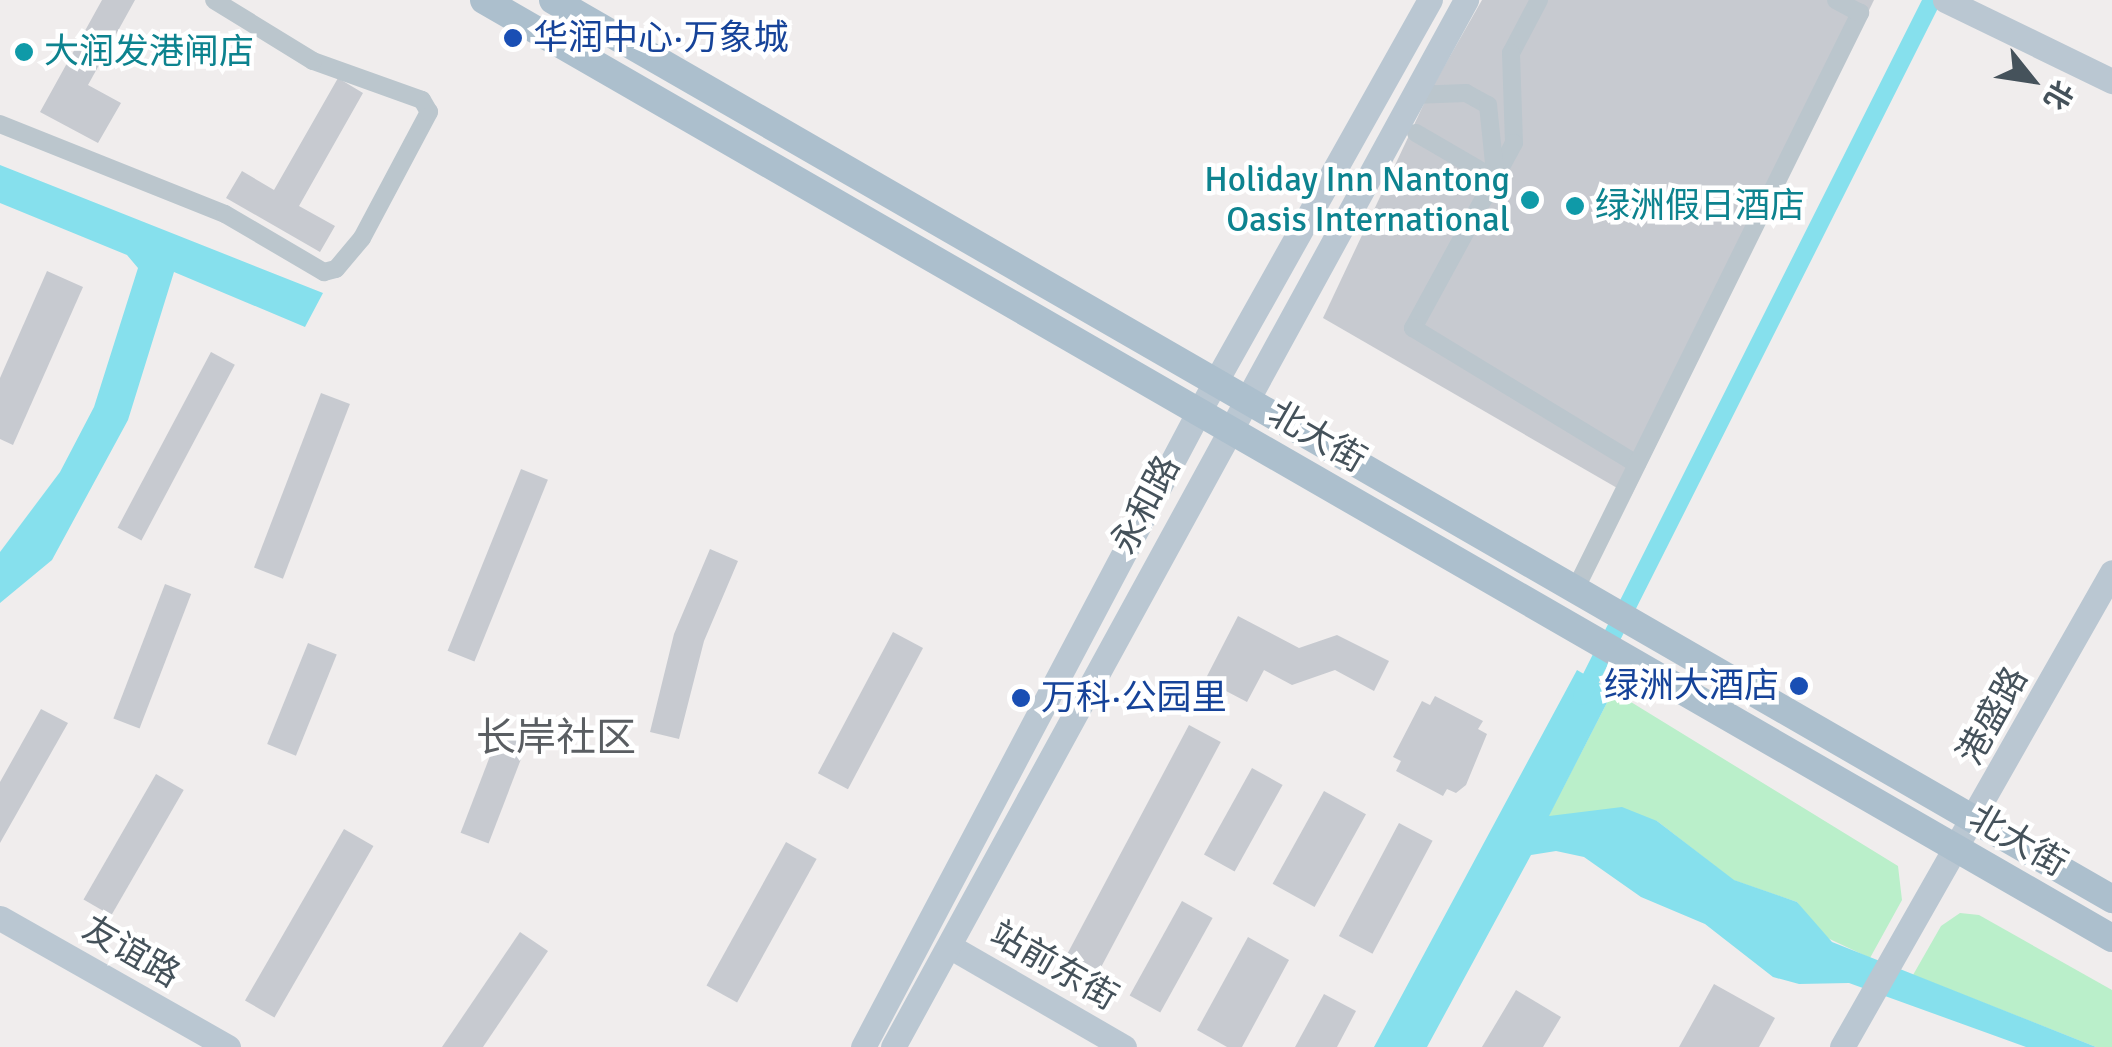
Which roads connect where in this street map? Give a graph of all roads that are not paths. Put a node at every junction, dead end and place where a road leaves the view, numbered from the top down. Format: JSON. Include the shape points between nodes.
{"nodes":[{"id":1,"x":214,"y":0,"type":"edge"},
{"id":2,"x":484,"y":0,"type":"edge"},
{"id":3,"x":553,"y":0,"type":"edge"},
{"id":4,"x":1430,"y":0,"type":"edge"},
{"id":5,"x":1466,"y":0,"type":"edge"},
{"id":6,"x":1539,"y":0,"type":"edge"},
{"id":7,"x":1836,"y":0,"type":"edge"},
{"id":8,"x":1945,"y":0,"type":"edge"},
{"id":9,"x":2112,"y":81,"type":"edge"},
{"id":10,"x":1414,"y":95,"type":"junction"},
{"id":11,"x":0,"y":124,"type":"edge"},
{"id":12,"x":1416,"y":133,"type":"dead end"},
{"id":13,"x":1494,"y":179,"type":"junction"},
{"id":14,"x":1216,"y":384,"type":"junction"},
{"id":15,"x":1244,"y":400,"type":"junction"},
{"id":16,"x":1198,"y":413,"type":"junction"},
{"id":17,"x":1227,"y":428,"type":"junction"},
{"id":18,"x":1637,"y":464,"type":"junction"},
{"id":19,"x":2112,"y":572,"type":"edge"},
{"id":20,"x":1575,"y":590,"type":"junction"},
{"id":21,"x":1975,"y":820,"type":"junction"},
{"id":22,"x":1957,"y":850,"type":"junction"},
{"id":23,"x":2112,"y":899,"type":"edge"},
{"id":24,"x":0,"y":918,"type":"edge"},
{"id":25,"x":2112,"y":938,"type":"edge"},
{"id":26,"x":949,"y":946,"type":"junction"},
{"id":27,"x":228,"y":1047,"type":"edge"},
{"id":28,"x":863,"y":1047,"type":"edge"},
{"id":29,"x":893,"y":1047,"type":"edge"},
{"id":30,"x":1124,"y":1047,"type":"edge"},
{"id":31,"x":1842,"y":1047,"type":"edge"}],
"edges":[{"from":1,"to":11,"type":"street","via":[[313,61],[422,100],[429,112],[362,238],[336,269],[324,272],[225,214]]},
{"from":2,"to":16,"type":"main road","name":"北大街"},
{"from":3,"to":14,"type":"main road","name":"北大街"},
{"from":4,"to":14,"type":"main road","name":"永和路"},
{"from":5,"to":10,"type":"main road","name":"永和路"},
{"from":6,"to":13,"type":"street","via":[[1511,53],[1514,143]]},
{"from":7,"to":18,"type":"street","via":[[1860,14]]},
{"from":8,"to":9,"type":"main road"},
{"from":10,"to":13,"type":"street","via":[[1466,93],[1488,105]]},
{"from":10,"to":15,"type":"main road","name":"永和路"},
{"from":12,"to":13,"type":"street"},
{"from":13,"to":18,"type":"street","via":[[1413,328]]},
{"from":14,"to":15,"type":"main road","name":"北大街"},
{"from":14,"to":16,"type":"main road","name":"永和路"},
{"from":15,"to":17,"type":"main road","name":"永和路"},
{"from":15,"to":20,"type":"main road","name":"北大街"},
{"from":16,"to":17,"type":"main road","name":"北大街"},
{"from":16,"to":28,"type":"main road","name":"永和路"},
{"from":17,"to":22,"type":"main road","name":"北大街"},
{"from":17,"to":26,"type":"main road","name":"永和路"},
{"from":18,"to":20,"type":"street"},
{"from":19,"to":21,"type":"main road","name":"港盛路"},
{"from":20,"to":21,"type":"main road","name":"北大街"},
{"from":21,"to":22,"type":"main road","name":"港盛路"},
{"from":21,"to":23,"type":"main road","name":"北大街"},
{"from":22,"to":25,"type":"main road","name":"北大街"},
{"from":22,"to":31,"type":"main road","name":"港盛路"},
{"from":24,"to":27,"type":"main road","name":"友谊路"},
{"from":26,"to":29,"type":"main road","name":"永和路"},
{"from":26,"to":30,"type":"main road","name":"站前东街"}]}
